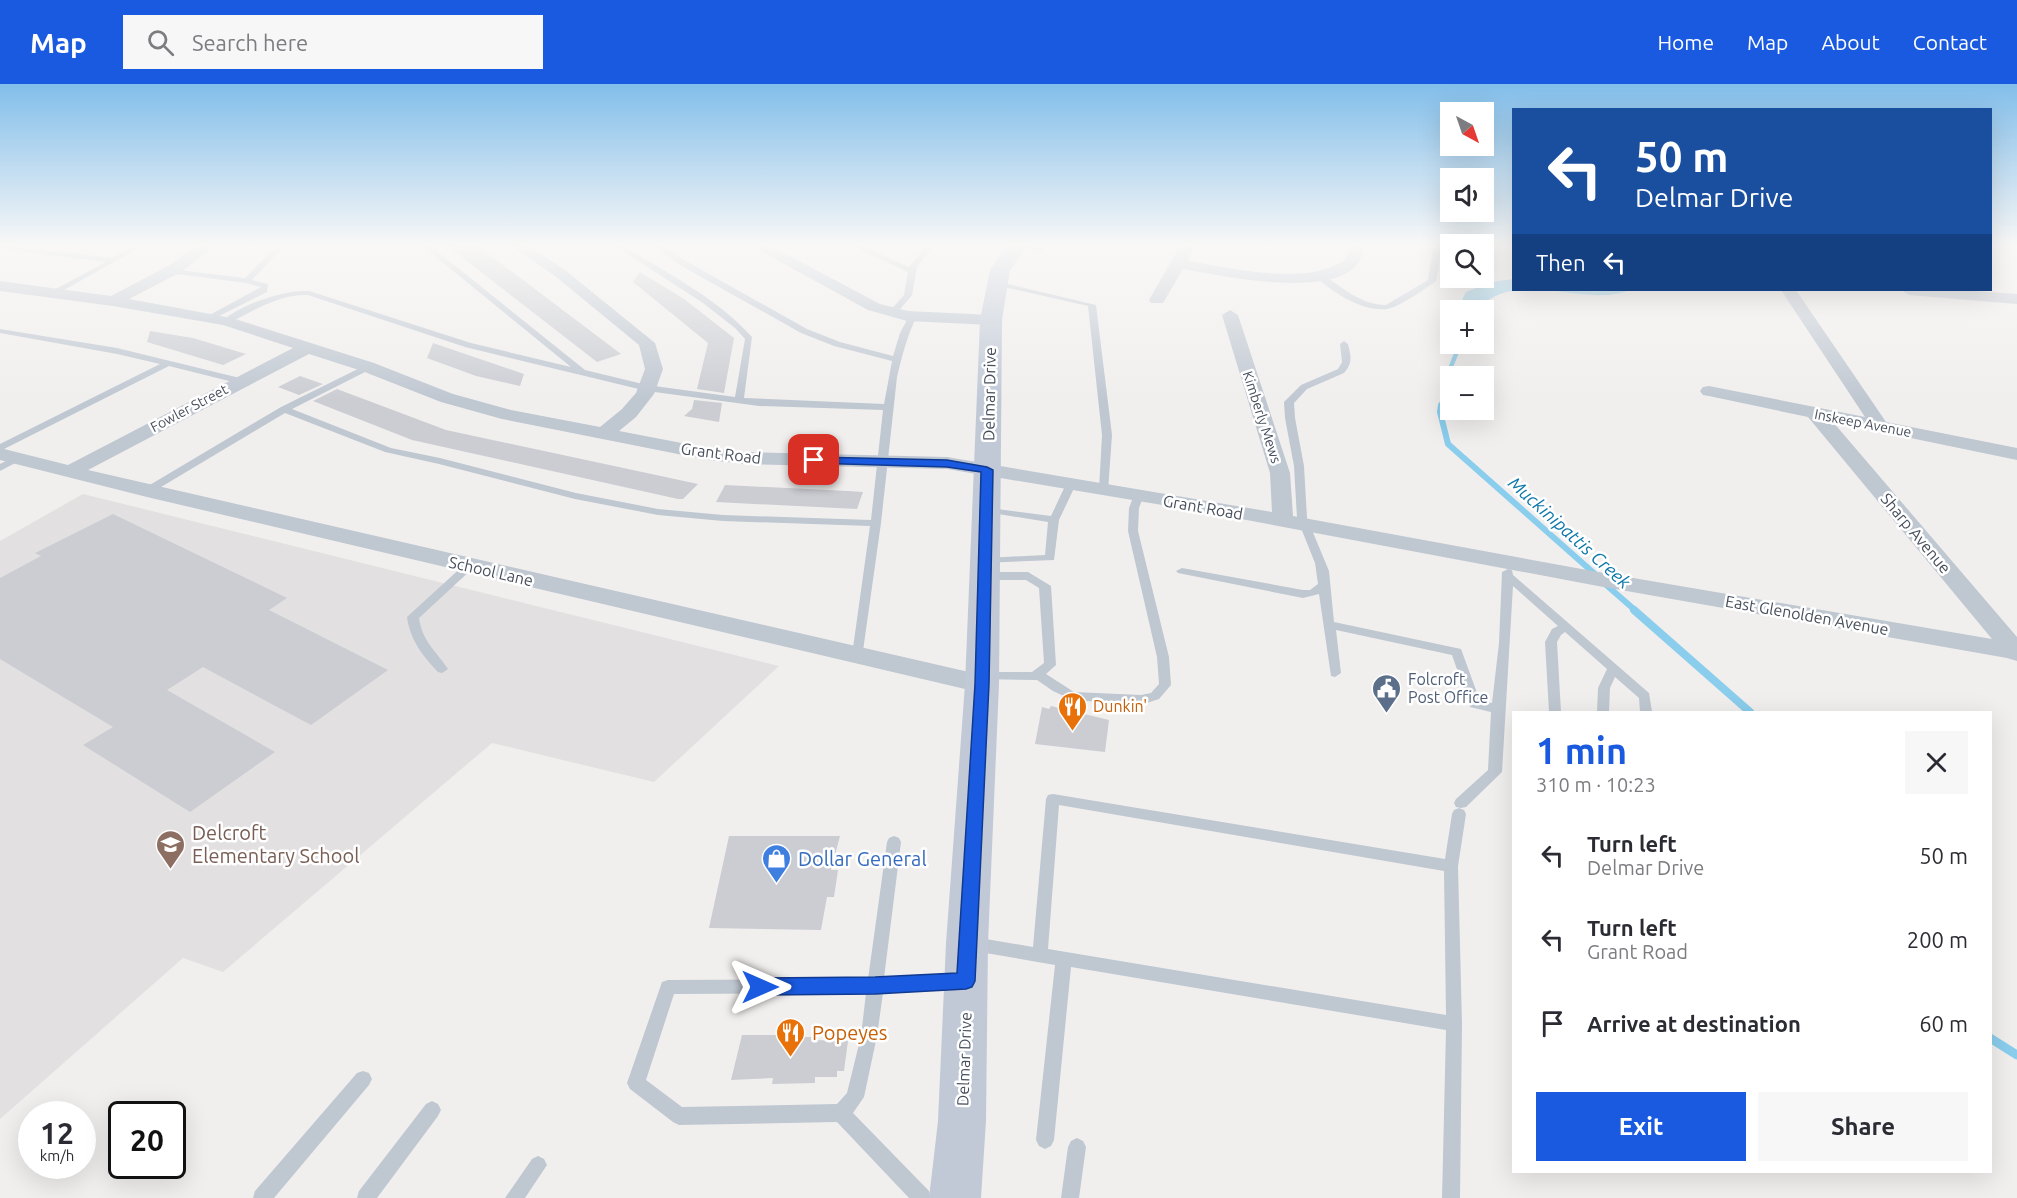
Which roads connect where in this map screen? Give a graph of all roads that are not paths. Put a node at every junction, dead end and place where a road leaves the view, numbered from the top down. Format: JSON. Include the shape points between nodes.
{"nodes":[{"id":1,"x":77,"y":296,"type":"edge"},
{"id":2,"x":123,"y":296,"type":"edge"},
{"id":3,"x":255,"y":296,"type":"edge"},
{"id":4,"x":281,"y":296,"type":"edge"},
{"id":5,"x":318,"y":296,"type":"edge"},
{"id":6,"x":488,"y":296,"type":"edge"},
{"id":7,"x":589,"y":296,"type":"edge"},
{"id":8,"x":696,"y":296,"type":"edge"},
{"id":9,"x":742,"y":296,"type":"edge"},
{"id":10,"x":853,"y":296,"type":"edge"},
{"id":11,"x":907,"y":296,"type":"edge"},
{"id":12,"x":996,"y":296,"type":"edge"},
{"id":13,"x":1053,"y":296,"type":"edge"},
{"id":14,"x":1159,"y":296,"type":"edge"},
{"id":15,"x":1350,"y":296,"type":"edge"},
{"id":16,"x":1407,"y":296,"type":"edge"},
{"id":17,"x":1793,"y":296,"type":"edge"},
{"id":18,"x":2004,"y":296,"type":"edge"},
{"id":19,"x":1157,"y":300,"type":"dead end"},
{"id":20,"x":113,"y":301,"type":"junction"},
{"id":21,"x":893,"y":312,"type":"junction"},
{"id":22,"x":2017,"y":313,"type":"edge"},
{"id":23,"x":1230,"y":315,"type":"dead end"},
{"id":24,"x":912,"y":316,"type":"junction"},
{"id":25,"x":218,"y":320,"type":"junction"},
{"id":26,"x":991,"y":320,"type":"junction"},
{"id":27,"x":0,"y":331,"type":"edge"},
{"id":28,"x":1344,"y":344,"type":"dead end"},
{"id":29,"x":309,"y":347,"type":"junction"},
{"id":30,"x":897,"y":360,"type":"junction"},
{"id":31,"x":168,"y":363,"type":"junction"},
{"id":32,"x":368,"y":367,"type":"junction"},
{"id":33,"x":584,"y":373,"type":"junction"},
{"id":34,"x":241,"y":381,"type":"junction"},
{"id":35,"x":647,"y":388,"type":"junction"},
{"id":36,"x":1709,"y":392,"type":"dead end"},
{"id":37,"x":739,"y":400,"type":"junction"},
{"id":38,"x":889,"y":407,"type":"junction"},
{"id":39,"x":284,"y":409,"type":"junction"},
{"id":40,"x":1815,"y":413,"type":"junction"},
{"id":41,"x":1880,"y":426,"type":"junction"},
{"id":42,"x":605,"y":434,"type":"junction"},
{"id":43,"x":2017,"y":454,"type":"edge"},
{"id":44,"x":4,"y":457,"type":"edge"},
{"id":45,"x":883,"y":463,"type":"junction"},
{"id":46,"x":987,"y":470,"type":"junction"},
{"id":47,"x":70,"y":472,"type":"junction"},
{"id":48,"x":1071,"y":484,"type":"junction"},
{"id":49,"x":1104,"y":489,"type":"junction"},
{"id":50,"x":147,"y":491,"type":"junction"},
{"id":51,"x":1138,"y":495,"type":"junction"},
{"id":52,"x":986,"y":509,"type":"junction"},
{"id":53,"x":1054,"y":520,"type":"junction"},
{"id":54,"x":1283,"y":521,"type":"junction"},
{"id":55,"x":876,"y":523,"type":"junction"},
{"id":56,"x":1304,"y":525,"type":"junction"},
{"id":57,"x":469,"y":566,"type":"junction"},
{"id":58,"x":985,"y":568,"type":"junction"},
{"id":59,"x":1508,"y":569,"type":"junction"},
{"id":60,"x":1182,"y":571,"type":"dead end"},
{"id":61,"x":1598,"y":579,"type":"joint"},
{"id":62,"x":1324,"y":586,"type":"junction"},
{"id":63,"x":1329,"y":625,"type":"junction"},
{"id":64,"x":1565,"y":627,"type":"junction"},
{"id":65,"x":2016,"y":651,"type":"edge"},
{"id":66,"x":858,"y":656,"type":"junction"},
{"id":67,"x":442,"y":669,"type":"dead end"},
{"id":68,"x":1613,"y":669,"type":"junction"},
{"id":69,"x":1335,"y":673,"type":"dead end"},
{"id":70,"x":1038,"y":674,"type":"junction"},
{"id":71,"x":982,"y":680,"type":"junction"},
{"id":72,"x":1498,"y":709,"type":"junction"},
{"id":73,"x":1555,"y":711,"type":"edge"},
{"id":74,"x":1603,"y":711,"type":"edge"},
{"id":75,"x":1646,"y":711,"type":"edge"},
{"id":76,"x":894,"y":842,"type":"dead end"},
{"id":77,"x":1451,"y":866,"type":"junction"},
{"id":78,"x":967,"y":943,"type":"junction"},
{"id":79,"x":1040,"y":955,"type":"junction"},
{"id":80,"x":1064,"y":959,"type":"junction"},
{"id":81,"x":966,"y":981,"type":"junction"},
{"id":82,"x":875,"y":986,"type":"junction"},
{"id":83,"x":1454,"y":1024,"type":"junction"},
{"id":84,"x":363,"y":1079,"type":"dead end"},
{"id":85,"x":432,"y":1110,"type":"dead end"},
{"id":86,"x":841,"y":1113,"type":"junction"},
{"id":87,"x":1045,"y":1140,"type":"dead end"},
{"id":88,"x":1077,"y":1147,"type":"dead end"},
{"id":89,"x":538,"y":1165,"type":"dead end"},
{"id":90,"x":262,"y":1198,"type":"edge"},
{"id":91,"x":366,"y":1198,"type":"edge"},
{"id":92,"x":514,"y":1198,"type":"edge"},
{"id":93,"x":922,"y":1198,"type":"edge"},
{"id":94,"x":955,"y":1198,"type":"edge"},
{"id":95,"x":1070,"y":1198,"type":"edge"},
{"id":96,"x":1451,"y":1198,"type":"edge"}],
"edges":[{"from":1,"to":20,"type":"street","name":"Grant Road"},
{"from":2,"to":20,"type":"street"},
{"from":3,"to":25,"type":"lane"},
{"from":4,"to":25,"type":"lane"},
{"from":5,"to":33,"type":"lane","via":[[468,345]]},
{"from":6,"to":33,"type":"lane"},
{"from":7,"to":35,"type":"street","via":[[647,343],[654,369]]},
{"from":8,"to":37,"type":"lane","via":[[743,330],[749,339]]},
{"from":9,"to":30,"type":"lane","via":[[804,331]]},
{"from":10,"to":21,"type":"street"},
{"from":11,"to":21,"type":"lane"},
{"from":12,"to":26,"type":"street","name":"Delmar Drive"},
{"from":13,"to":49,"type":"lane","via":[[1092,305],[1107,435]]},
{"from":14,"to":19,"type":"street"},
{"from":15,"to":16,"type":"lane","via":[[1380,308]]},
{"from":17,"to":41,"type":"street"},
{"from":18,"to":22,"type":"street"},
{"from":20,"to":25,"type":"street","name":"Grant Road"},
{"from":21,"to":24,"type":"street"},
{"from":23,"to":54,"type":"street","name":"Kimberly Mews","via":[[1280,473]]},
{"from":24,"to":26,"type":"street"},
{"from":24,"to":30,"type":"lane"},
{"from":25,"to":29,"type":"street","name":"Grant Road"},
{"from":26,"to":46,"type":"street","name":"Delmar Drive"},
{"from":27,"to":31,"type":"lane"},
{"from":28,"to":56,"type":"lane","via":[[1346,367],[1304,387],[1289,402]]},
{"from":29,"to":32,"type":"street","name":"Grant Road"},
{"from":29,"to":34,"type":"street","name":"Fowler Street"},
{"from":30,"to":38,"type":"lane"},
{"from":31,"to":34,"type":"lane"},
{"from":31,"to":44,"type":"lane"},
{"from":32,"to":39,"type":"lane"},
{"from":32,"to":42,"type":"street","name":"Grant Road","via":[[447,398]]},
{"from":33,"to":35,"type":"lane"},
{"from":34,"to":47,"type":"street","name":"Fowler Street"},
{"from":35,"to":37,"type":"lane"},
{"from":35,"to":42,"type":"street"},
{"from":36,"to":40,"type":"street","name":"Inskeep Avenue"},
{"from":37,"to":38,"type":"lane"},
{"from":38,"to":45,"type":"lane"},
{"from":39,"to":50,"type":"lane"},
{"from":39,"to":55,"type":"lane","via":[[388,450],[606,502],[723,518]]},
{"from":40,"to":41,"type":"street","name":"Inskeep Avenue"},
{"from":40,"to":65,"type":"street","name":"Sharp Avenue"},
{"from":41,"to":43,"type":"street","name":"Inskeep Avenue"},
{"from":42,"to":45,"type":"street","name":"Grant Road","via":[[746,458]]},
{"from":44,"to":47,"type":"street","name":"School Lane"},
{"from":45,"to":46,"type":"street","name":"Grant Road","via":[[947,463]]},
{"from":45,"to":55,"type":"lane"},
{"from":46,"to":48,"type":"street","name":"Grant Road"},
{"from":46,"to":52,"type":"street","name":"Delmar Drive"},
{"from":47,"to":50,"type":"street","name":"School Lane"},
{"from":48,"to":49,"type":"street","name":"Grant Road"},
{"from":48,"to":53,"type":"lane"},
{"from":49,"to":51,"type":"street","name":"Grant Road"},
{"from":50,"to":57,"type":"street","name":"School Lane"},
{"from":51,"to":54,"type":"street","name":"Grant Road"},
{"from":51,"to":70,"type":"lane","via":[[1133,531],[1165,685],[1155,696],[1142,700],[1072,696]]},
{"from":52,"to":53,"type":"lane"},
{"from":52,"to":58,"type":"street","name":"Delmar Drive"},
{"from":53,"to":58,"type":"lane","via":[[1050,558]]},
{"from":54,"to":56,"type":"street","name":"Grant Road"},
{"from":55,"to":66,"type":"lane"},
{"from":56,"to":59,"type":"street","name":"Grant Road"},
{"from":56,"to":62,"type":"lane","via":[[1325,576]]},
{"from":57,"to":66,"type":"street","name":"School Lane"},
{"from":57,"to":67,"type":"lane","via":[[413,617],[418,638]]},
{"from":58,"to":70,"type":"lane","via":[[1028,576],[1045,585],[1050,665]]},
{"from":58,"to":71,"type":"street","name":"Delmar Drive"},
{"from":59,"to":61,"type":"street","name":"Grant Road"},
{"from":59,"to":64,"type":"lane"},
{"from":59,"to":72,"type":"lane"},
{"from":60,"to":62,"type":"lane","via":[[1303,594],[1313,594]]},
{"from":61,"to":65,"type":"street","name":"East Glenolden Avenue"},
{"from":62,"to":63,"type":"lane"},
{"from":63,"to":69,"type":"lane"},
{"from":63,"to":72,"type":"lane","via":[[1457,652],[1475,704]]},
{"from":64,"to":68,"type":"lane"},
{"from":64,"to":73,"type":"lane","via":[[1556,632],[1551,642]]},
{"from":66,"to":71,"type":"street","name":"School Lane"},
{"from":68,"to":74,"type":"lane","via":[[1604,688]]},
{"from":68,"to":75,"type":"lane","via":[[1645,696]]},
{"from":70,"to":71,"type":"lane"},
{"from":71,"to":78,"type":"street","name":"Delmar Drive"},
{"from":72,"to":77,"type":"lane","via":[[1495,772],[1460,809]]},
{"from":76,"to":82,"type":"lane"},
{"from":77,"to":79,"type":"lane","via":[[1053,799]]},
{"from":77,"to":83,"type":"lane"},
{"from":78,"to":79,"type":"lane"},
{"from":78,"to":81,"type":"street","name":"Delmar Drive"},
{"from":79,"to":80,"type":"lane"},
{"from":80,"to":83,"type":"lane"},
{"from":80,"to":87,"type":"lane"},
{"from":81,"to":82,"type":"lane"},
{"from":81,"to":94,"type":"street","name":"Delmar Drive","via":[[962,1121]]},
{"from":82,"to":86,"type":"lane","via":[[855,1097]]},
{"from":82,"to":86,"type":"lane","via":[[668,987],[636,1083],[679,1116]]},
{"from":83,"to":96,"type":"lane"},
{"from":84,"to":90,"type":"lane"},
{"from":85,"to":91,"type":"lane"},
{"from":86,"to":93,"type":"lane"},
{"from":88,"to":95,"type":"lane"},
{"from":89,"to":92,"type":"lane"}]}
